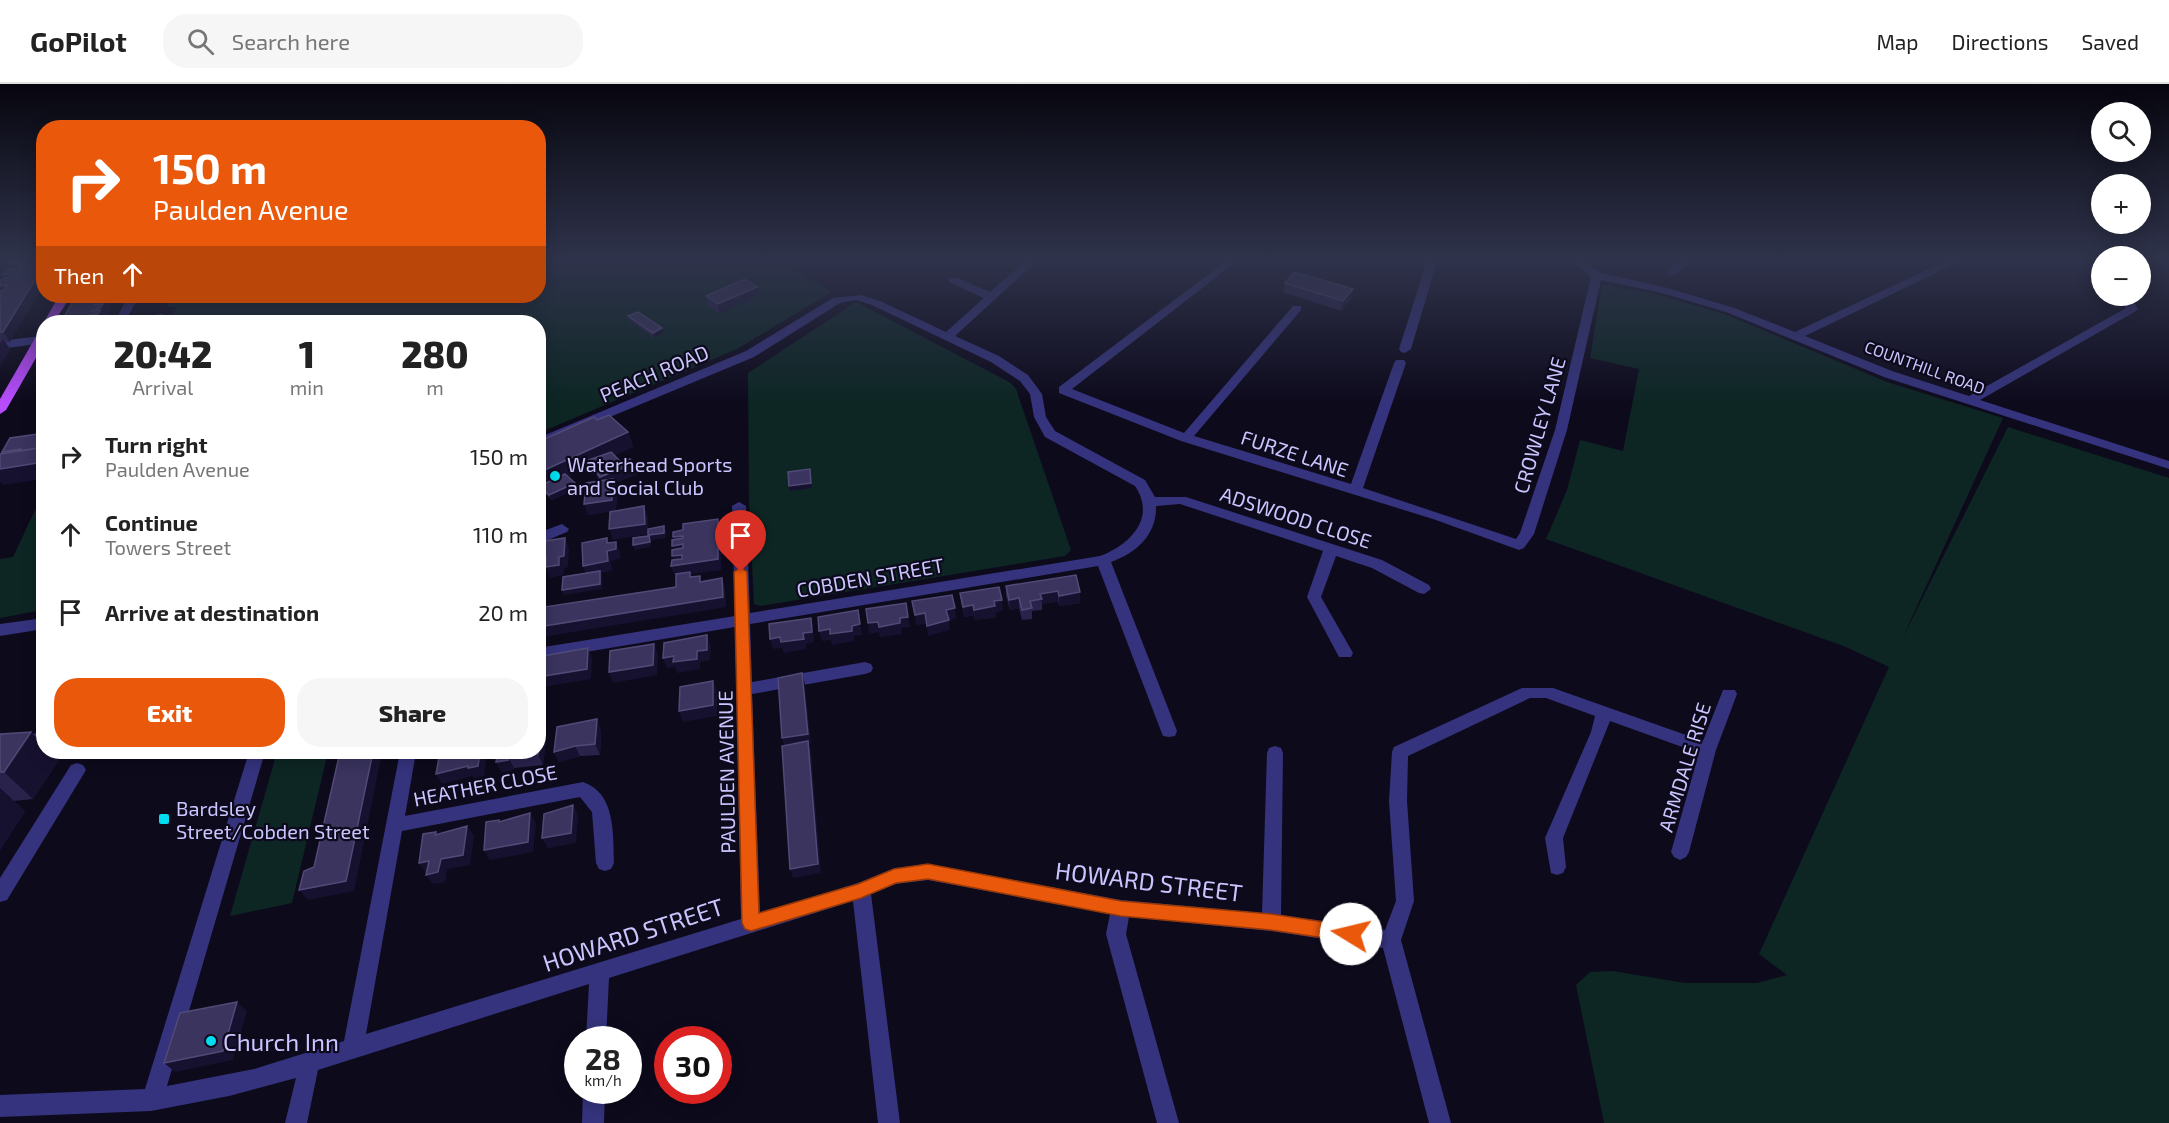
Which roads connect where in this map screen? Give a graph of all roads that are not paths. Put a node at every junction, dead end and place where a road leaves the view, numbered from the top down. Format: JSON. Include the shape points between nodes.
{"nodes":[{"id":1,"x":829,"y":306,"type":"edge"},
{"id":2,"x":883,"y":306,"type":"edge"},
{"id":3,"x":981,"y":306,"type":"edge"},
{"id":4,"x":1172,"y":306,"type":"edge"},
{"id":5,"x":1418,"y":306,"type":"edge"},
{"id":6,"x":1590,"y":306,"type":"edge"},
{"id":7,"x":1716,"y":306,"type":"edge"},
{"id":8,"x":1858,"y":306,"type":"edge"},
{"id":9,"x":2131,"y":306,"type":"edge"},
{"id":10,"x":1297,"y":308,"type":"dead end"},
{"id":11,"x":1797,"y":336,"type":"junction"},
{"id":12,"x":947,"y":337,"type":"junction"},
{"id":13,"x":36,"y":343,"type":"edge"},
{"id":14,"x":0,"y":345,"type":"edge"},
{"id":15,"x":1405,"y":349,"type":"dead end"},
{"id":16,"x":36,"y":350,"type":"edge"},
{"id":17,"x":1400,"y":363,"type":"dead end"},
{"id":18,"x":1969,"y":401,"type":"junction"},
{"id":19,"x":0,"y":410,"type":"edge"},
{"id":20,"x":1186,"y":438,"type":"junction"},
{"id":21,"x":546,"y":440,"type":"edge"},
{"id":22,"x":2169,"y":465,"type":"edge"},
{"id":23,"x":1355,"y":492,"type":"junction"},
{"id":24,"x":1151,"y":502,"type":"junction"},
{"id":25,"x":739,"y":506,"type":"dead end"},
{"id":26,"x":562,"y":529,"type":"dead end"},
{"id":27,"x":546,"y":536,"type":"edge"},
{"id":28,"x":1519,"y":545,"type":"joint"},
{"id":29,"x":1331,"y":549,"type":"junction"},
{"id":30,"x":1102,"y":560,"type":"junction"},
{"id":31,"x":1424,"y":589,"type":"dead end"},
{"id":32,"x":744,"y":620,"type":"junction"},
{"id":33,"x":36,"y":624,"type":"edge"},
{"id":34,"x":0,"y":630,"type":"edge"},
{"id":35,"x":546,"y":653,"type":"edge"},
{"id":36,"x":1345,"y":653,"type":"dead end"},
{"id":37,"x":866,"y":668,"type":"dead end"},
{"id":38,"x":746,"y":689,"type":"junction"},
{"id":39,"x":1729,"y":694,"type":"dead end"},
{"id":40,"x":1604,"y":712,"type":"junction"},
{"id":41,"x":1169,"y":731,"type":"dead end"},
{"id":42,"x":36,"y":739,"type":"edge"},
{"id":43,"x":0,"y":746,"type":"edge"},
{"id":44,"x":1708,"y":750,"type":"junction"},
{"id":45,"x":1275,"y":753,"type":"dead end"},
{"id":46,"x":255,"y":759,"type":"edge"},
{"id":47,"x":407,"y":759,"type":"edge"},
{"id":48,"x":77,"y":770,"type":"dead end"},
{"id":49,"x":396,"y":825,"type":"junction"},
{"id":50,"x":1680,"y":852,"type":"dead end"},
{"id":51,"x":604,"y":862,"type":"dead end"},
{"id":52,"x":1557,"y":867,"type":"dead end"},
{"id":53,"x":861,"y":890,"type":"junction"},
{"id":54,"x":0,"y":894,"type":"edge"},
{"id":55,"x":1121,"y":908,"type":"junction"},
{"id":56,"x":1271,"y":922,"type":"junction"},
{"id":57,"x":751,"y":923,"type":"junction"},
{"id":58,"x":1391,"y":940,"type":"junction"},
{"id":59,"x":599,"y":973,"type":"junction"},
{"id":60,"x":597,"y":1026,"type":"edge"},
{"id":61,"x":353,"y":1048,"type":"junction"},
{"id":62,"x":309,"y":1064,"type":"junction"},
{"id":63,"x":151,"y":1100,"type":"junction"},
{"id":64,"x":593,"y":1104,"type":"edge"},
{"id":65,"x":0,"y":1106,"type":"edge"},
{"id":66,"x":296,"y":1123,"type":"edge"},
{"id":67,"x":592,"y":1123,"type":"edge"},
{"id":68,"x":889,"y":1123,"type":"edge"},
{"id":69,"x":1168,"y":1123,"type":"edge"},
{"id":70,"x":1440,"y":1123,"type":"edge"}],
"edges":[{"from":1,"to":21,"type":"street","name":"PEACH ROAD","via":[[750,354]]},
{"from":2,"to":12,"type":"street","name":"PEACH ROAD"},
{"from":3,"to":12,"type":"street"},
{"from":4,"to":20,"type":"street","name":"FURZE LANE","via":[[1062,390]]},
{"from":5,"to":15,"type":"street"},
{"from":6,"to":28,"type":"street","name":"CROWLEY LANE","via":[[1561,430],[1527,534]]},
{"from":7,"to":11,"type":"street","name":"COUNTHILL ROAD"},
{"from":8,"to":11,"type":"street"},
{"from":9,"to":18,"type":"street"},
{"from":10,"to":20,"type":"street"},
{"from":11,"to":18,"type":"street","name":"COUNTHILL ROAD","via":[[1888,374]]},
{"from":12,"to":24,"type":"street","via":[[995,359],[1024,378],[1036,394],[1040,417],[1050,434],[1140,483]]},
{"from":13,"to":14,"type":"street"},
{"from":16,"to":19,"type":"main road"},
{"from":17,"to":23,"type":"street"},
{"from":18,"to":22,"type":"street","name":"COUNTHILL ROAD"},
{"from":20,"to":23,"type":"street","name":"FURZE LANE"},
{"from":23,"to":28,"type":"street","name":"FURZE LANE"},
{"from":24,"to":29,"type":"street","name":"ADSWOOD CLOSE","via":[[1181,500]]},
{"from":24,"to":30,"type":"street","name":"COBDEN STREET","via":[[1150,514],[1138,537],[1124,551]]},
{"from":25,"to":32,"type":"street","name":"PAULDEN AVENUE"},
{"from":26,"to":27,"type":"street"},
{"from":29,"to":31,"type":"street","name":"ADSWOOD CLOSE","via":[[1377,564]]},
{"from":29,"to":36,"type":"street","via":[[1314,597]]},
{"from":30,"to":32,"type":"street","name":"COBDEN STREET"},
{"from":30,"to":41,"type":"street"},
{"from":32,"to":35,"type":"street","name":"COBDEN STREET"},
{"from":32,"to":38,"type":"street","name":"PAULDEN AVENUE"},
{"from":33,"to":34,"type":"street"},
{"from":37,"to":38,"type":"street"},
{"from":38,"to":57,"type":"street","name":"PAULDEN AVENUE"},
{"from":39,"to":44,"type":"street","name":"ARMDALE RISE"},
{"from":40,"to":44,"type":"street"},
{"from":40,"to":52,"type":"street","via":[[1554,838]]},
{"from":40,"to":58,"type":"street","via":[[1547,692],[1528,692],[1401,752],[1398,801],[1405,901]]},
{"from":42,"to":43,"type":"street"},
{"from":44,"to":50,"type":"street","name":"ARMDALE RISE"},
{"from":45,"to":56,"type":"street"},
{"from":46,"to":63,"type":"street"},
{"from":47,"to":49,"type":"street"},
{"from":48,"to":54,"type":"street"},
{"from":49,"to":51,"type":"street","name":"HEATHER CLOSE","via":[[583,789],[595,796],[602,810]]},
{"from":49,"to":61,"type":"street"},
{"from":53,"to":55,"type":"street","name":"HOWARD STREET","via":[[894,876],[928,872]]},
{"from":53,"to":57,"type":"street","name":"HOWARD STREET"},
{"from":53,"to":68,"type":"street"},
{"from":55,"to":56,"type":"street","name":"HOWARD STREET"},
{"from":55,"to":69,"type":"street","via":[[1116,934]]},
{"from":56,"to":58,"type":"street","name":"HOWARD STREET"},
{"from":57,"to":59,"type":"street","name":"HOWARD STREET"},
{"from":58,"to":70,"type":"street"},
{"from":59,"to":60,"type":"street"},
{"from":59,"to":61,"type":"street","name":"HOWARD STREET"},
{"from":61,"to":62,"type":"street","name":"HOWARD STREET"},
{"from":62,"to":63,"type":"street","name":"HOWARD STREET"},
{"from":62,"to":66,"type":"street"},
{"from":63,"to":65,"type":"street","name":"HOWARD STREET"},
{"from":64,"to":67,"type":"street"}]}
